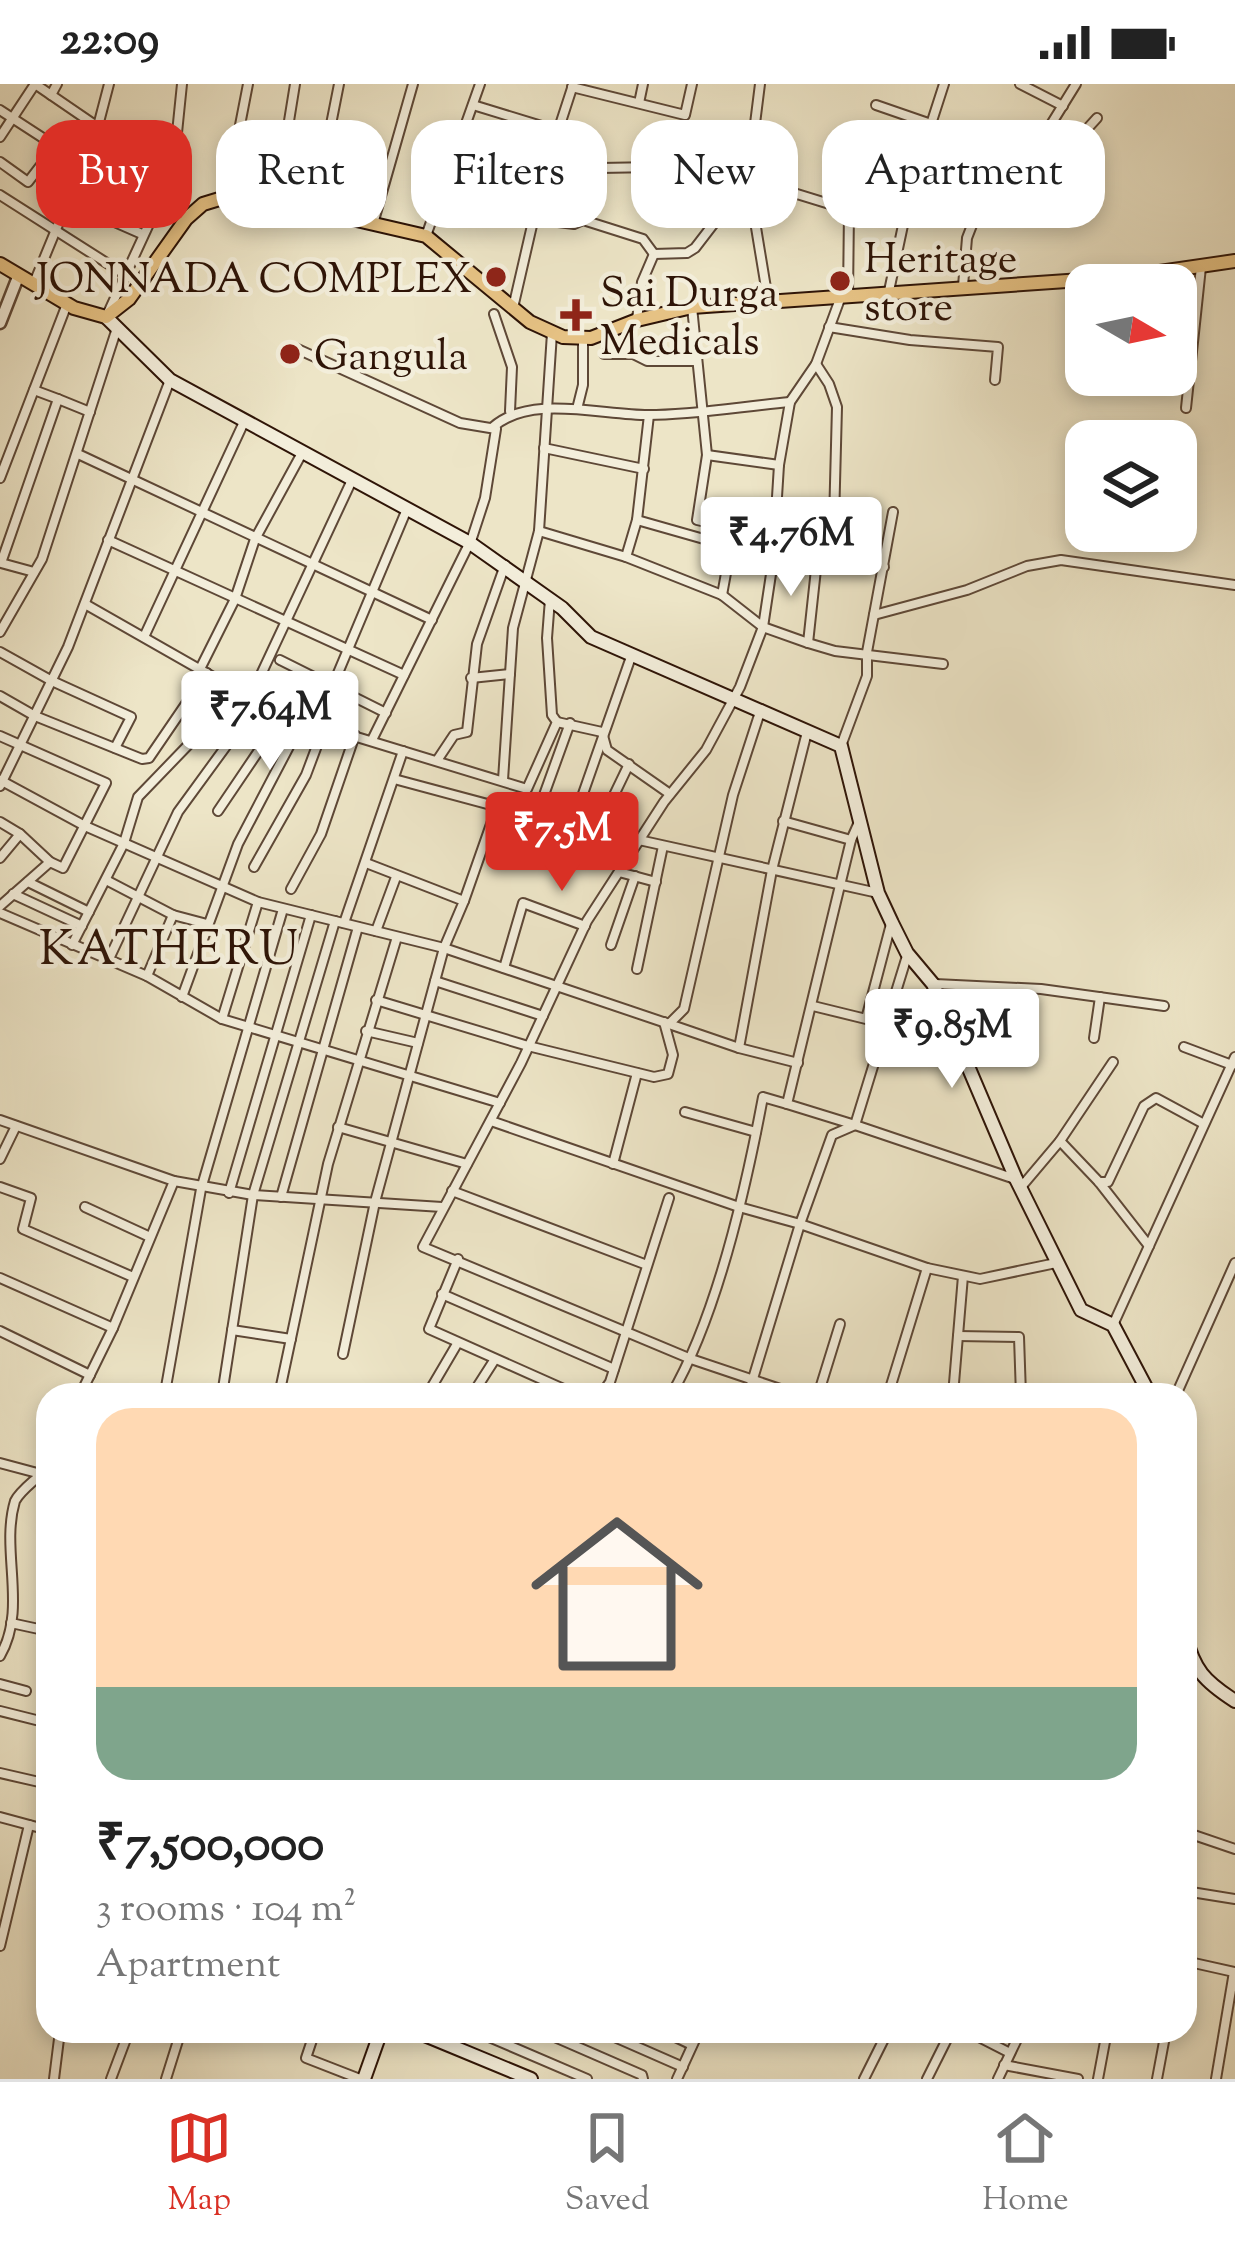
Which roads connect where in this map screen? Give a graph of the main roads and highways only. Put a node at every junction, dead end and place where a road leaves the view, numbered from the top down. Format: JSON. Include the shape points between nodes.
{"nodes":[{"id":1,"x":1235,"y":261,"type":"edge"},
{"id":2,"x":0,"y":264,"type":"edge"},
{"id":3,"x":111,"y":323,"type":"junction"},
{"id":4,"x":1144,"y":1383,"type":"edge"},
{"id":5,"x":1197,"y":1673,"type":"edge"},
{"id":6,"x":1235,"y":1701,"type":"edge"},
{"id":7,"x":374,"y":2043,"type":"edge"},
{"id":8,"x":445,"y":2043,"type":"edge"},
{"id":9,"x":362,"y":2079,"type":"edge"},
{"id":10,"x":531,"y":2079,"type":"edge"}],
"edges":[{"from":1,"to":3,"type":"main road","via":[[1104,279],[692,307],[584,338],[552,332],[513,310],[426,236],[226,196],[186,219]]},
{"from":2,"to":3,"type":"main road"},
{"from":3,"to":4,"type":"main road","via":[[170,380],[470,543],[592,637],[842,746],[892,923],[933,984],[1081,1310],[1113,1324]]},
{"from":5,"to":6,"type":"main road"},
{"from":7,"to":9,"type":"main road"},
{"from":8,"to":10,"type":"main road"}]}
